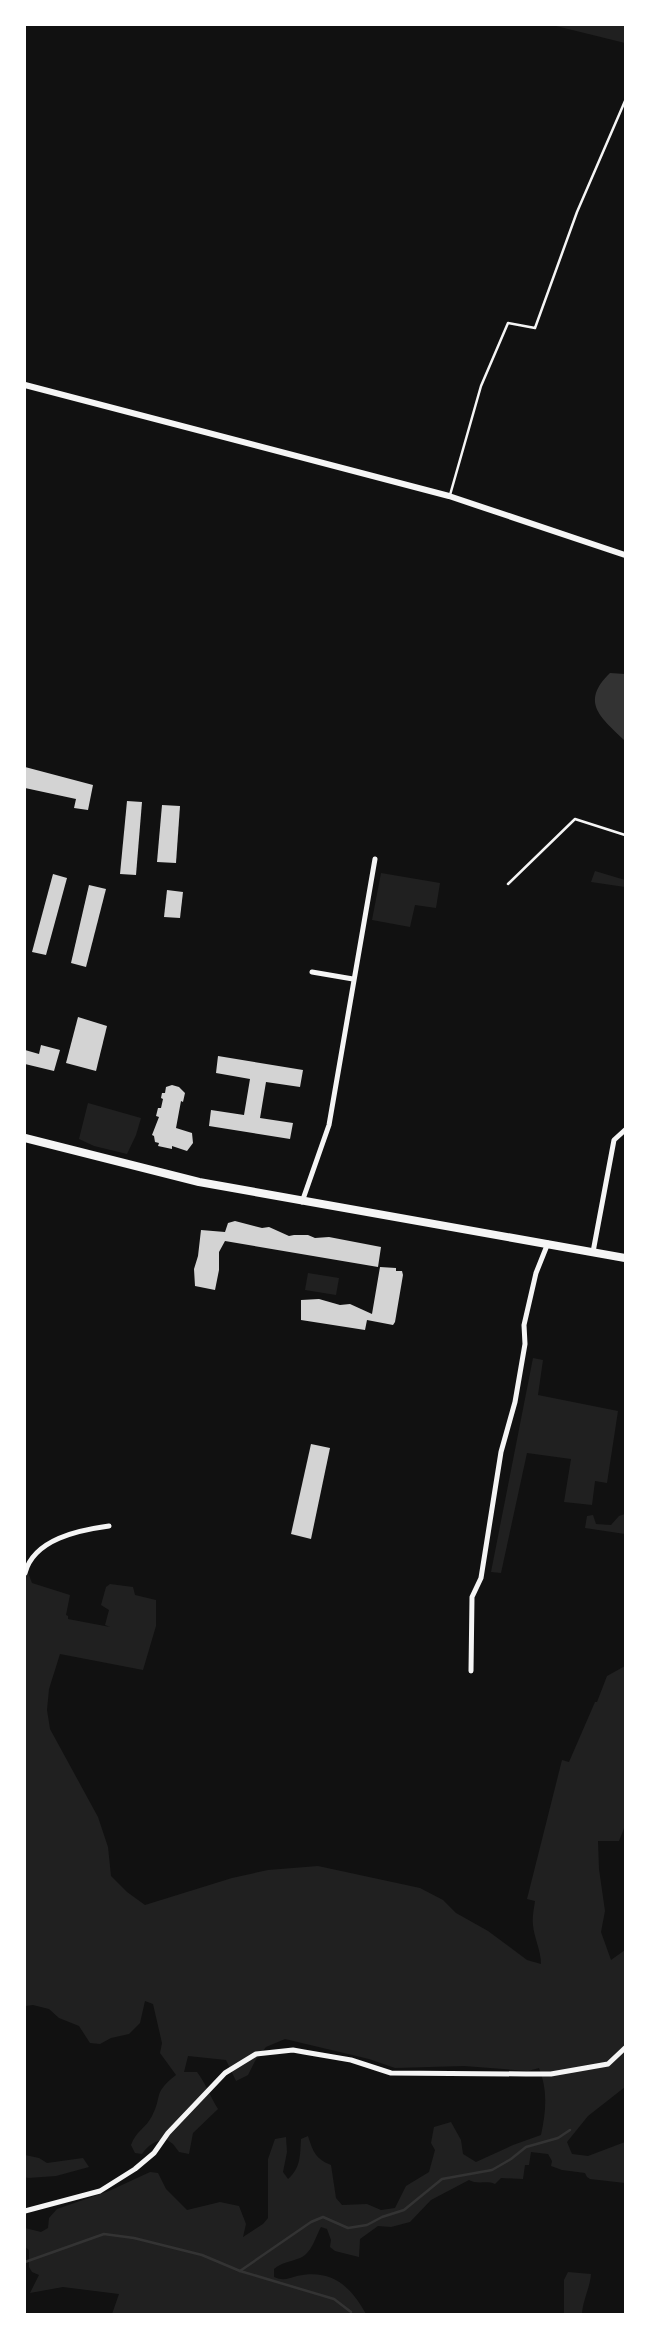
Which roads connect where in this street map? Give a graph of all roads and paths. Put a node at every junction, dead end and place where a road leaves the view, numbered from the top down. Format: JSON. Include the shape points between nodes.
{"nodes":[{"id":1,"x":625,"y":101,"type":"edge"},
{"id":2,"x":25,"y":385,"type":"edge"},
{"id":3,"x":450,"y":496,"type":"junction"},
{"id":4,"x":625,"y":555,"type":"edge"},
{"id":5,"x":625,"y":835,"type":"edge"},
{"id":6,"x":375,"y":860,"type":"dead end"},
{"id":7,"x":508,"y":884,"type":"dead end"},
{"id":8,"x":312,"y":972,"type":"dead end"},
{"id":9,"x":353,"y":979,"type":"junction"},
{"id":10,"x":625,"y":1130,"type":"edge"},
{"id":11,"x":25,"y":1138,"type":"edge"},
{"id":12,"x":302,"y":1202,"type":"junction"},
{"id":13,"x":548,"y":1243,"type":"junction"},
{"id":14,"x":593,"y":1252,"type":"junction"},
{"id":15,"x":625,"y":1258,"type":"edge"},
{"id":16,"x":108,"y":1526,"type":"dead end"},
{"id":17,"x":25,"y":1573,"type":"edge"},
{"id":18,"x":470,"y":1671,"type":"dead end"},
{"id":19,"x":625,"y":2048,"type":"edge"},
{"id":20,"x":25,"y":2211,"type":"edge"}],
"edges":[{"from":1,"to":3,"type":"lane","via":[[577,212],[535,328],[508,323],[481,386]]},
{"from":2,"to":3,"type":"street"},
{"from":3,"to":4,"type":"street"},
{"from":5,"to":7,"type":"lane","via":[[574,819]]},
{"from":6,"to":9,"type":"street"},
{"from":8,"to":9,"type":"street"},
{"from":9,"to":12,"type":"street","via":[[329,1125]]},
{"from":10,"to":14,"type":"street","via":[[614,1140]]},
{"from":11,"to":12,"type":"main road","via":[[199,1182]]},
{"from":12,"to":13,"type":"main road"},
{"from":13,"to":14,"type":"main road"},
{"from":13,"to":18,"type":"street","via":[[536,1273],[524,1325],[525,1344],[515,1402],[501,1452],[481,1578],[472,1598]]},
{"from":14,"to":15,"type":"main road"},
{"from":16,"to":17,"type":"street","via":[[84,1530],[44,1546],[35,1553]]},
{"from":19,"to":20,"type":"street","via":[[608,2064],[551,2074],[391,2073],[351,2060],[299,2051],[256,2054],[225,2073],[168,2133],[154,2153],[135,2169],[100,2191]]}]}
